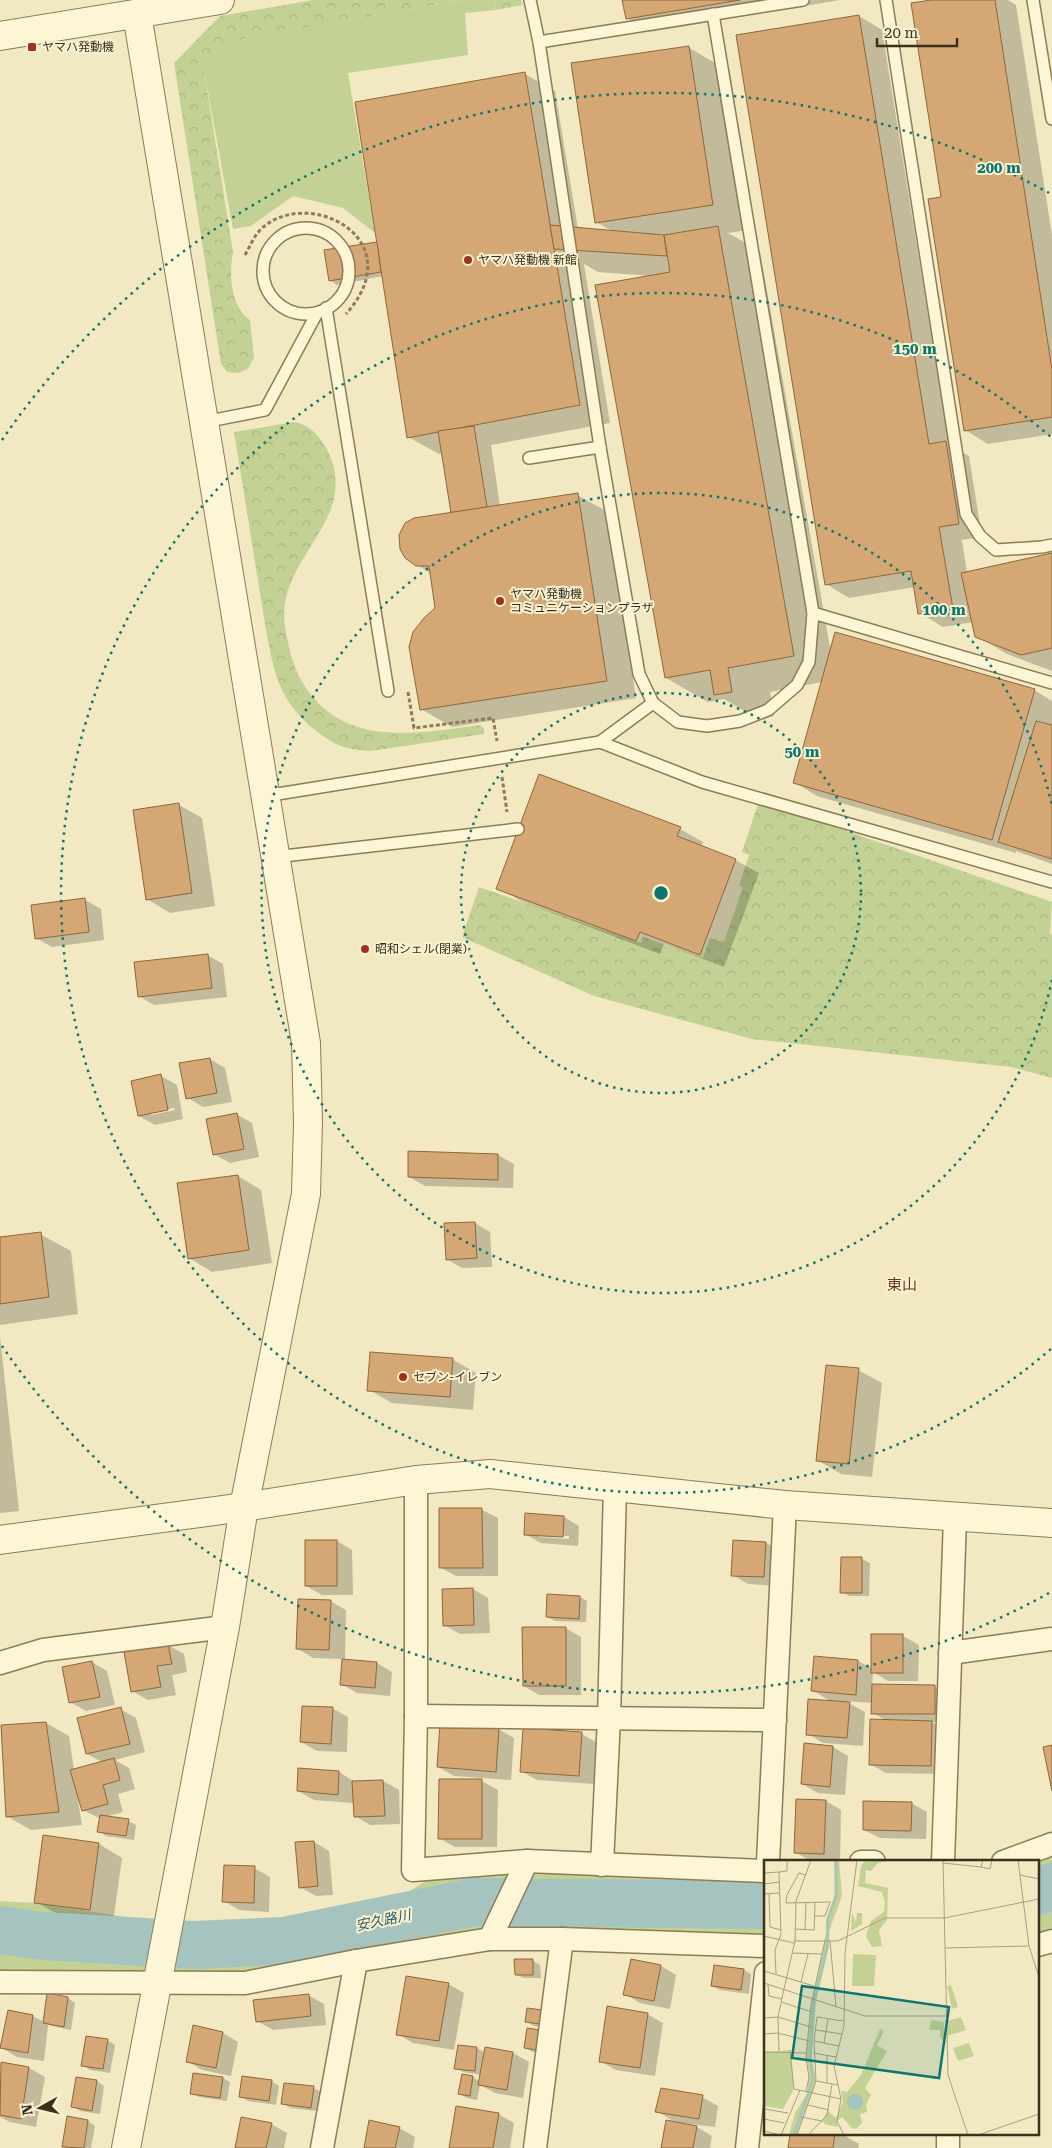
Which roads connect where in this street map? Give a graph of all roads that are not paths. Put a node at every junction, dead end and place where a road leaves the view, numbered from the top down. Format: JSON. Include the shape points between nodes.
{"nodes":[{"id":1,"x":220,"y":0,"type":"edge"},
{"id":2,"x":530,"y":0,"type":"edge"},
{"id":3,"x":804,"y":0,"type":"edge"},
{"id":4,"x":886,"y":0,"type":"edge"},
{"id":5,"x":1033,"y":0,"type":"edge"},
{"id":6,"x":135,"y":6,"type":"edge"},
{"id":7,"x":713,"y":14,"type":"junction"},
{"id":8,"x":0,"y":36,"type":"edge"},
{"id":9,"x":539,"y":42,"type":"junction"},
{"id":10,"x":1052,"y":119,"type":"edge"},
{"id":11,"x":321,"y":310,"type":"junction"},
{"id":12,"x":204,"y":422,"type":"junction"},
{"id":13,"x":600,"y":447,"type":"junction"},
{"id":14,"x":529,"y":458,"type":"dead end"},
{"id":15,"x":1052,"y":545,"type":"edge"},
{"id":16,"x":813,"y":613,"type":"junction"},
{"id":17,"x":1052,"y":683,"type":"edge"},
{"id":18,"x":388,"y":691,"type":"dead end"},
{"id":19,"x":653,"y":703,"type":"junction"},
{"id":20,"x":600,"y":742,"type":"junction"},
{"id":21,"x":265,"y":796,"type":"junction"},
{"id":22,"x":514,"y":830,"type":"road end"},
{"id":23,"x":275,"y":858,"type":"junction"},
{"id":24,"x":1052,"y":882,"type":"edge"},
{"id":25,"x":416,"y":1480,"type":"junction"},
{"id":26,"x":615,"y":1487,"type":"junction"},
{"id":27,"x":785,"y":1505,"type":"junction"},
{"id":28,"x":244,"y":1507,"type":"junction"},
{"id":29,"x":954,"y":1518,"type":"junction"},
{"id":30,"x":1052,"y":1523,"type":"edge"},
{"id":31,"x":0,"y":1540,"type":"edge"},
{"id":32,"x":225,"y":1627,"type":"junction"},
{"id":33,"x":1052,"y":1639,"type":"edge"},
{"id":34,"x":950,"y":1653,"type":"junction"},
{"id":35,"x":0,"y":1663,"type":"edge"},
{"id":36,"x":416,"y":1716,"type":"junction"},
{"id":37,"x":610,"y":1718,"type":"junction"},
{"id":38,"x":775,"y":1720,"type":"junction"},
{"id":39,"x":1052,"y":1844,"type":"edge"},
{"id":40,"x":768,"y":1860,"type":"edge"},
{"id":41,"x":943,"y":1860,"type":"edge"},
{"id":42,"x":1008,"y":1860,"type":"edge"},
{"id":43,"x":602,"y":1865,"type":"junction"},
{"id":44,"x":524,"y":1867,"type":"junction"},
{"id":45,"x":764,"y":1871,"type":"edge"},
{"id":46,"x":492,"y":1932,"type":"junction"},
{"id":47,"x":562,"y":1939,"type":"junction"},
{"id":48,"x":764,"y":1946,"type":"edge"},
{"id":49,"x":356,"y":1961,"type":"junction"},
{"id":50,"x":0,"y":1982,"type":"edge"},
{"id":51,"x":158,"y":1983,"type":"junction"},
{"id":52,"x":764,"y":1991,"type":"edge"},
{"id":53,"x":126,"y":2148,"type":"edge"},
{"id":54,"x":322,"y":2148,"type":"edge"},
{"id":55,"x":535,"y":2148,"type":"edge"},
{"id":56,"x":747,"y":2148,"type":"edge"}],
"edges":[{"from":1,"to":6,"type":"street"},
{"from":2,"to":9,"type":"lane"},
{"from":3,"to":7,"type":"lane"},
{"from":4,"to":15,"type":"lane","via":[[966,514],[980,536],[996,550]]},
{"from":5,"to":10,"type":"lane"},
{"from":6,"to":8,"type":"street"},
{"from":6,"to":12,"type":"street"},
{"from":7,"to":9,"type":"lane"},
{"from":7,"to":16,"type":"lane"},
{"from":9,"to":13,"type":"lane"},
{"from":11,"to":11,"type":"lane","via":[[294,312],[275,301],[263,281],[264,259],[275,239],[295,228],[318,228],[337,240],[348,260],[348,282],[336,302]]},
{"from":11,"to":12,"type":"lane","via":[[265,410]]},
{"from":11,"to":18,"type":"lane"},
{"from":12,"to":21,"type":"street"},
{"from":13,"to":14,"type":"lane"},
{"from":13,"to":19,"type":"lane","via":[[639,674]]},
{"from":16,"to":17,"type":"lane"},
{"from":16,"to":19,"type":"lane","via":[[809,662],[797,685],[768,710],[740,721],[707,726],[678,722]]},
{"from":19,"to":20,"type":"lane"},
{"from":20,"to":21,"type":"lane"},
{"from":20,"to":24,"type":"lane","via":[[702,782]]},
{"from":21,"to":23,"type":"street"},
{"from":22,"to":23,"type":"lane"},
{"from":23,"to":28,"type":"street","via":[[306,1043],[306,1194]]},
{"from":25,"to":26,"type":"street","via":[[490,1474]]},
{"from":25,"to":28,"type":"street"},
{"from":25,"to":36,"type":"street"},
{"from":26,"to":27,"type":"street"},
{"from":26,"to":37,"type":"street"},
{"from":27,"to":29,"type":"street"},
{"from":27,"to":38,"type":"street"},
{"from":28,"to":31,"type":"street"},
{"from":28,"to":32,"type":"street"},
{"from":29,"to":30,"type":"street"},
{"from":29,"to":34,"type":"street"},
{"from":32,"to":35,"type":"street","via":[[44,1650]]},
{"from":32,"to":51,"type":"street"},
{"from":33,"to":34,"type":"street"},
{"from":34,"to":41,"type":"street"},
{"from":36,"to":37,"type":"street"},
{"from":36,"to":44,"type":"street","via":[[413,1870]]},
{"from":37,"to":38,"type":"street"},
{"from":37,"to":43,"type":"street"},
{"from":38,"to":40,"type":"street"},
{"from":39,"to":42,"type":"street"},
{"from":43,"to":44,"type":"street"},
{"from":43,"to":45,"type":"street"},
{"from":44,"to":46,"type":"street"},
{"from":46,"to":47,"type":"street"},
{"from":46,"to":49,"type":"street"},
{"from":47,"to":48,"type":"street"},
{"from":47,"to":55,"type":"street"},
{"from":49,"to":51,"type":"street","via":[[245,1983]]},
{"from":49,"to":54,"type":"street"},
{"from":50,"to":51,"type":"street"},
{"from":51,"to":53,"type":"street"},
{"from":52,"to":56,"type":"street"}]}
